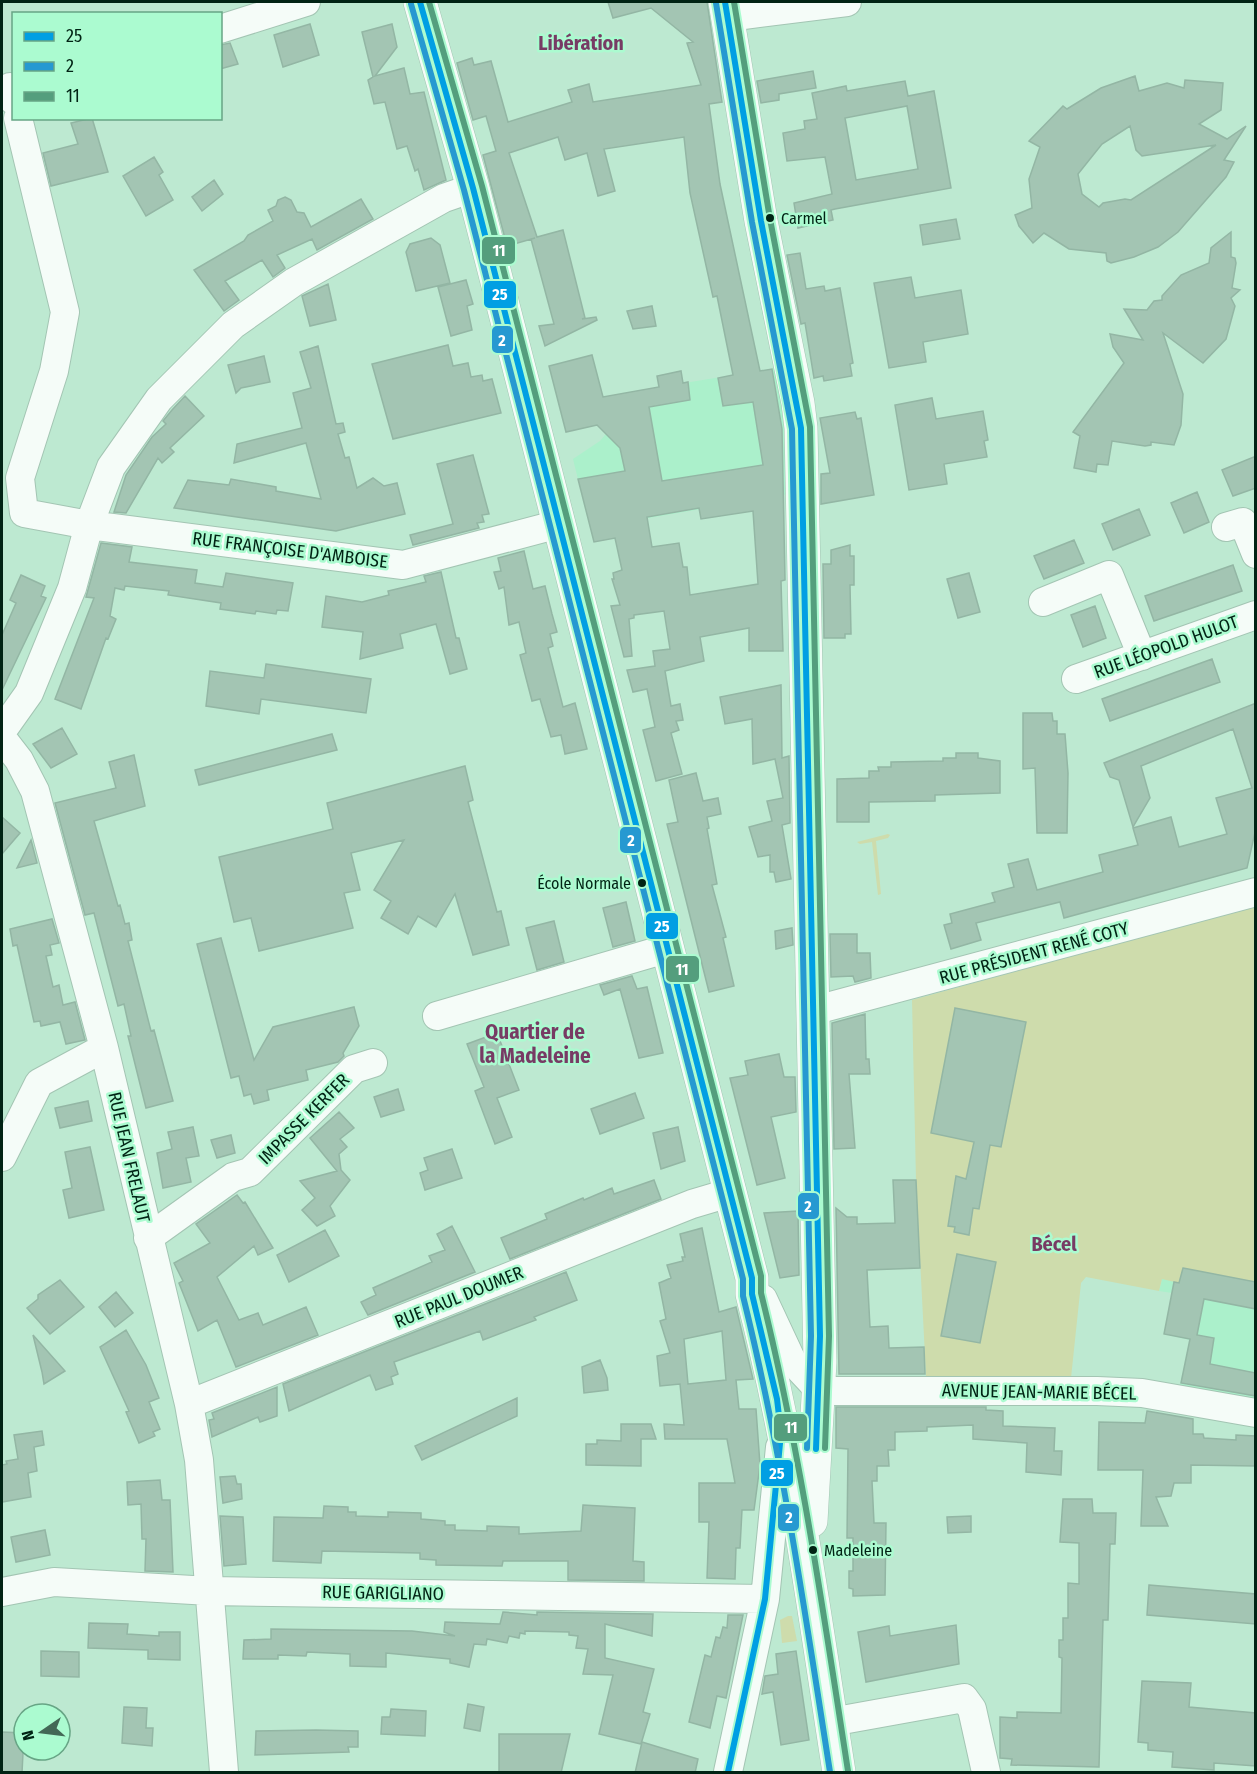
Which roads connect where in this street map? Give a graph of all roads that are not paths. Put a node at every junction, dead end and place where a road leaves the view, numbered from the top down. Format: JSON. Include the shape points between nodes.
{"nodes":[{"id":1,"x":306,"y":2,"type":"edge"},
{"id":2,"x":420,"y":2,"type":"edge"},
{"id":3,"x":847,"y":2,"type":"edge"},
{"id":4,"x":727,"y":9,"type":"edge"},
{"id":5,"x":222,"y":28,"type":"edge"},
{"id":6,"x":18,"y":120,"type":"edge"},
{"id":7,"x":473,"y":188,"type":"junction"},
{"id":8,"x":559,"y":524,"type":"junction"},
{"id":9,"x":89,"y":525,"type":"junction"},
{"id":10,"x":1226,"y":526,"type":"dead end"},
{"id":11,"x":1256,"y":554,"type":"edge"},
{"id":12,"x":1043,"y":602,"type":"dead end"},
{"id":13,"x":1256,"y":615,"type":"edge"},
{"id":14,"x":1142,"y":656,"type":"junction"},
{"id":15,"x":1076,"y":679,"type":"dead end"},
{"id":16,"x":2,"y":731,"type":"edge"},
{"id":17,"x":2,"y":738,"type":"edge"},
{"id":18,"x":1256,"y":892,"type":"edge"},
{"id":19,"x":669,"y":948,"type":"junction"},
{"id":20,"x":812,"y":1011,"type":"junction"},
{"id":21,"x":437,"y":1016,"type":"dead end"},
{"id":22,"x":104,"y":1048,"type":"junction"},
{"id":23,"x":373,"y":1063,"type":"dead end"},
{"id":24,"x":2,"y":1157,"type":"edge"},
{"id":25,"x":729,"y":1193,"type":"junction"},
{"id":26,"x":148,"y":1239,"type":"junction"},
{"id":27,"x":752,"y":1278,"type":"junction"},
{"id":28,"x":820,"y":1391,"type":"junction"},
{"id":29,"x":189,"y":1404,"type":"junction"},
{"id":30,"x":1256,"y":1413,"type":"edge"},
{"id":31,"x":781,"y":1433,"type":"junction"},
{"id":32,"x":808,"y":1559,"type":"junction"},
{"id":33,"x":210,"y":1591,"type":"junction"},
{"id":34,"x":2,"y":1592,"type":"edge"},
{"id":35,"x":765,"y":1599,"type":"junction"},
{"id":36,"x":831,"y":1722,"type":"junction"},
{"id":37,"x":224,"y":1773,"type":"edge"},
{"id":38,"x":728,"y":1773,"type":"edge"},
{"id":39,"x":839,"y":1773,"type":"edge"},
{"id":40,"x":986,"y":1773,"type":"edge"}],
"edges":[{"from":1,"to":5,"type":"street"},
{"from":2,"to":7,"type":"main road"},
{"from":3,"to":4,"type":"street"},
{"from":4,"to":20,"type":"main road","via":[[761,221],[801,428]]},
{"from":6,"to":9,"type":"street","name":"RUE FRANÇOISE D'AMBOISE","via":[[65,312],[54,371],[20,478],[21,504],[24,513]]},
{"from":7,"to":8,"type":"main road"},
{"from":7,"to":9,"type":"street","via":[[444,198],[294,282],[234,325],[159,399],[111,468]]},
{"from":8,"to":9,"type":"street","name":"RUE FRANÇOISE D'AMBOISE","via":[[403,565]]},
{"from":8,"to":19,"type":"main road"},
{"from":9,"to":16,"type":"street","via":[[72,588],[29,693]]},
{"from":10,"to":11,"type":"street","via":[[1243,522]]},
{"from":12,"to":14,"type":"street","via":[[1117,572]]},
{"from":13,"to":14,"type":"street","name":"RUE LÉOPOLD HULOT"},
{"from":14,"to":15,"type":"street","name":"RUE LÉOPOLD HULOT"},
{"from":17,"to":22,"type":"street","name":"RUE JEAN FRELAUT","via":[[35,791]]},
{"from":18,"to":20,"type":"street","name":"RUE PRÉSIDENT RENÉ COTY"},
{"from":19,"to":21,"type":"street"},
{"from":19,"to":25,"type":"main road"},
{"from":20,"to":28,"type":"main road"},
{"from":22,"to":24,"type":"street","via":[[39,1083]]},
{"from":22,"to":26,"type":"street","name":"RUE JEAN FRELAUT"},
{"from":23,"to":26,"type":"street","name":"IMPASSE KERFER","via":[[354,1069],[250,1173],[234,1178]]},
{"from":25,"to":27,"type":"main road"},
{"from":25,"to":29,"type":"street","name":"RUE PAUL DOUMER","via":[[692,1204]]},
{"from":26,"to":29,"type":"street","name":"RUE JEAN FRELAUT"},
{"from":27,"to":28,"type":"street","via":[[792,1361]]},
{"from":27,"to":31,"type":"main road"},
{"from":28,"to":30,"type":"street","name":"AVENUE JEAN-MARIE BÉCEL","via":[[1097,1391],[1142,1394]]},
{"from":28,"to":32,"type":"main road"},
{"from":29,"to":33,"type":"street","name":"RUE JEAN FRELAUT","via":[[199,1460]]},
{"from":31,"to":32,"type":"main road"},
{"from":31,"to":35,"type":"street"},
{"from":32,"to":35,"type":"street","via":[[787,1572]]},
{"from":32,"to":36,"type":"main road"},
{"from":33,"to":34,"type":"street","name":"RUE GARIGLIANO","via":[[54,1582]]},
{"from":33,"to":35,"type":"street","name":"RUE GARIGLIANO"},
{"from":33,"to":37,"type":"street","name":"RUE JEAN FRELAUT"},
{"from":35,"to":38,"type":"street"},
{"from":36,"to":39,"type":"main road"},
{"from":36,"to":40,"type":"street","via":[[964,1698],[972,1709]]}]}
